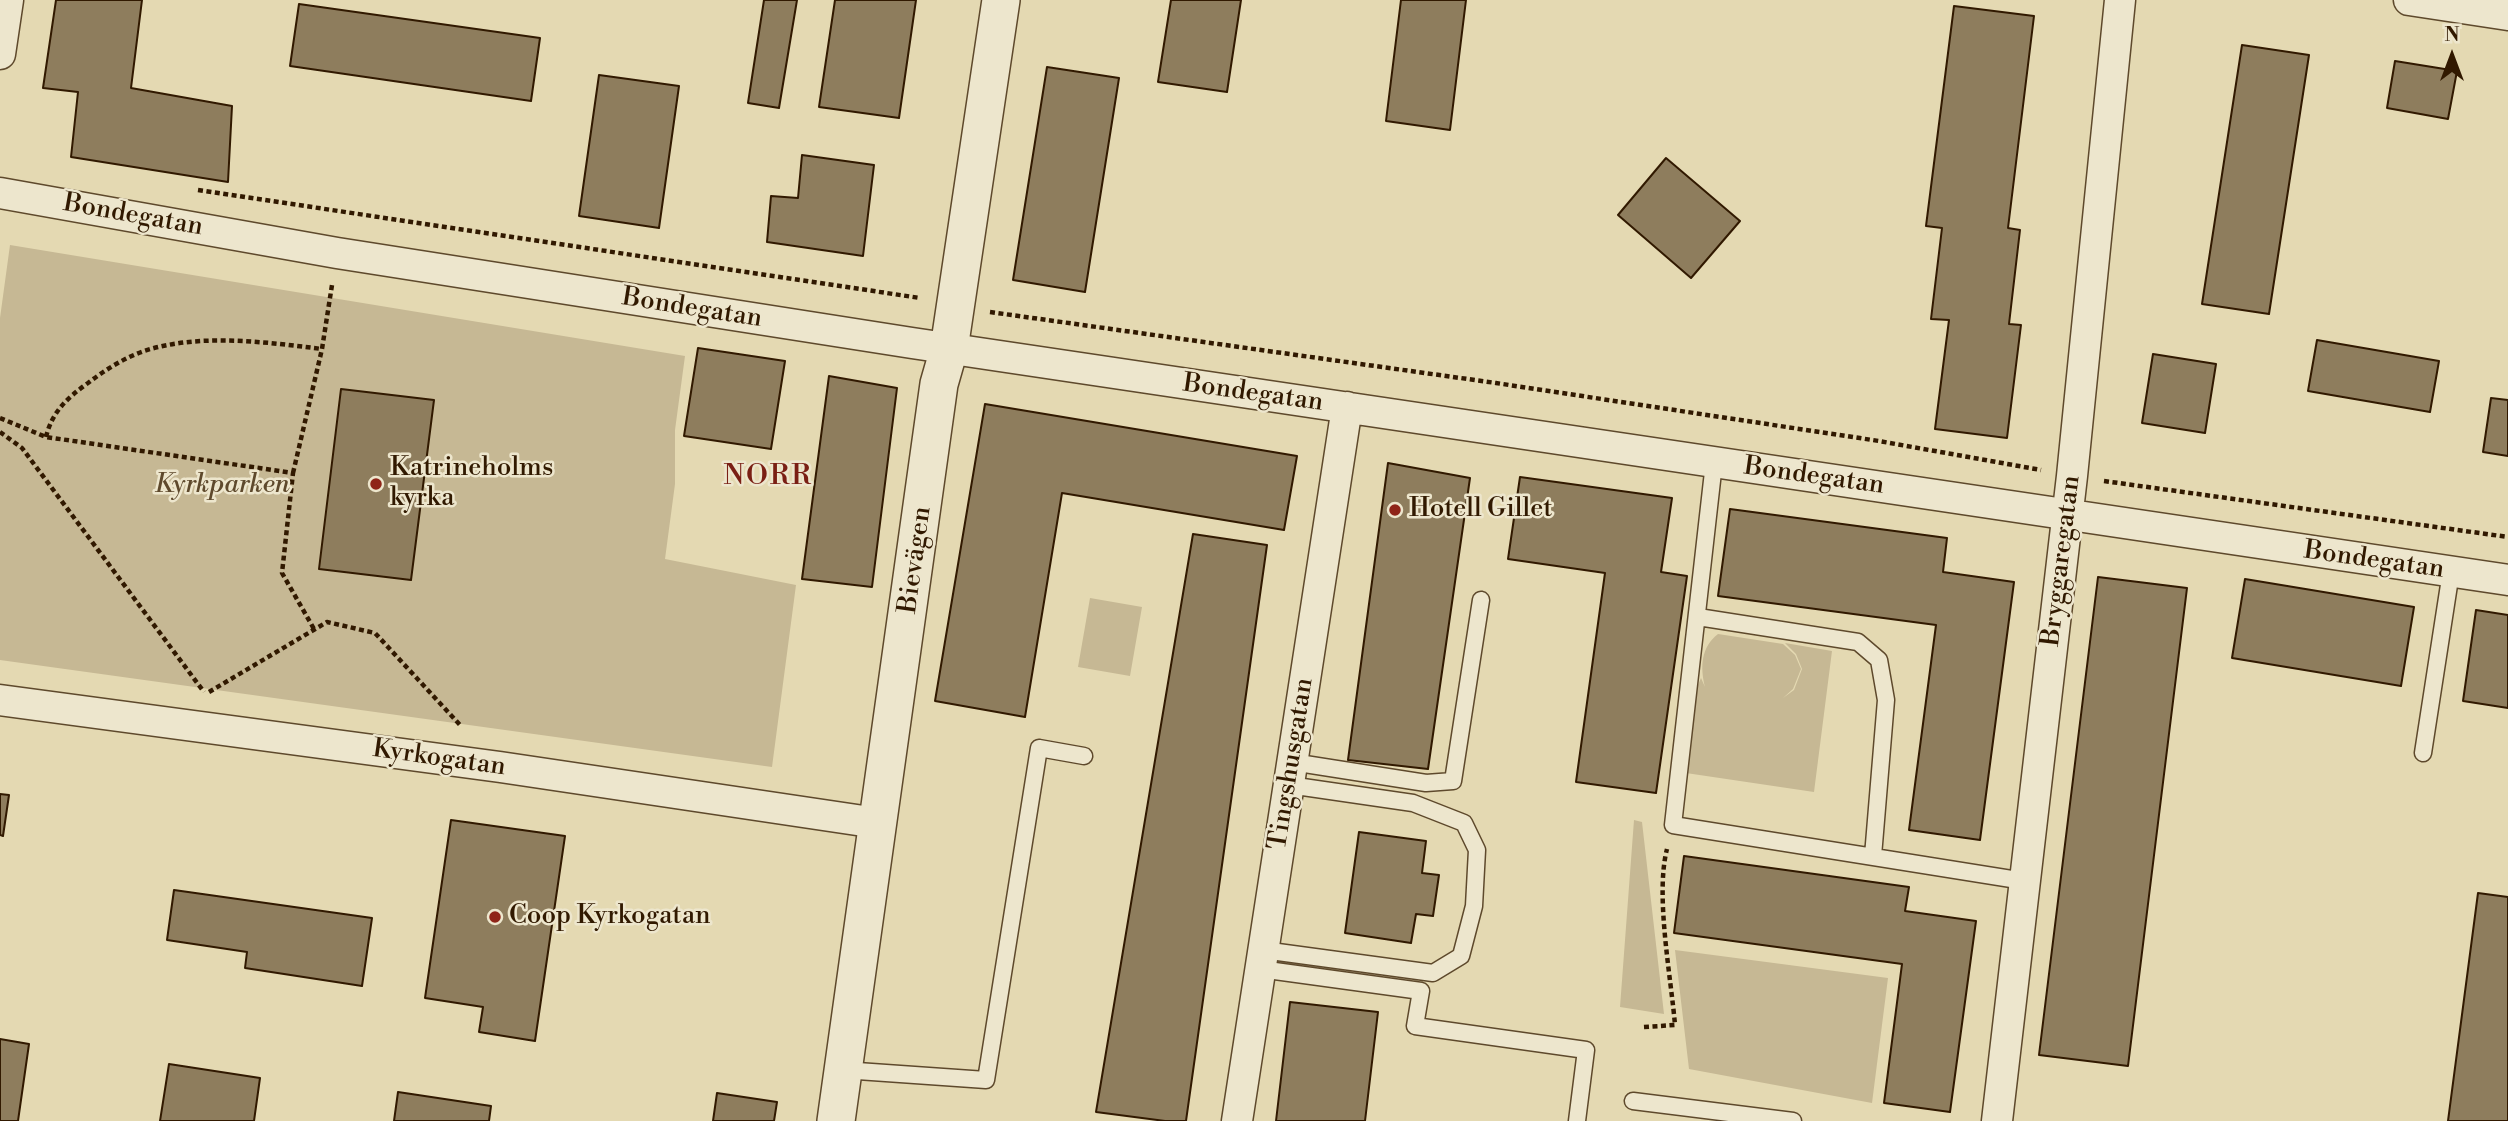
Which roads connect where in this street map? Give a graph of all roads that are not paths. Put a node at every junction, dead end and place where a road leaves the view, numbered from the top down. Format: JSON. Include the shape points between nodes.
{"nodes":[{"id":1,"x":8,"y":0,"type":"edge"},
{"id":2,"x":1001,"y":0,"type":"edge"},
{"id":3,"x":2120,"y":0,"type":"edge"},
{"id":4,"x":2409,"y":0,"type":"edge"},
{"id":5,"x":2477,"y":5,"type":"edge"},
{"id":6,"x":2508,"y":15,"type":"edge"},
{"id":7,"x":0,"y":54,"type":"edge"},
{"id":8,"x":0,"y":193,"type":"edge"},
{"id":9,"x":949,"y":349,"type":"junction"},
{"id":10,"x":1346,"y":408,"type":"junction"},
{"id":11,"x":1714,"y":463,"type":"junction"},
{"id":12,"x":2068,"y":515,"type":"junction"},
{"id":13,"x":2451,"y":572,"type":"junction"},
{"id":14,"x":2508,"y":580,"type":"edge"},
{"id":15,"x":1481,"y":600,"type":"dead end"},
{"id":16,"x":1698,"y":617,"type":"junction"},
{"id":17,"x":0,"y":701,"type":"edge"},
{"id":18,"x":2423,"y":752,"type":"dead end"},
{"id":19,"x":1084,"y":756,"type":"dead end"},
{"id":20,"x":1290,"y":773,"type":"junction"},
{"id":21,"x":877,"y":823,"type":"junction"},
{"id":22,"x":1873,"y":856,"type":"junction"},
{"id":23,"x":2024,"y":881,"type":"junction"},
{"id":24,"x":1262,"y":959,"type":"junction"},
{"id":25,"x":843,"y":1070,"type":"junction"},
{"id":26,"x":1633,"y":1101,"type":"dead end"},
{"id":27,"x":836,"y":1121,"type":"edge"},
{"id":28,"x":1237,"y":1121,"type":"edge"},
{"id":29,"x":1577,"y":1121,"type":"edge"},
{"id":30,"x":1793,"y":1121,"type":"edge"},
{"id":31,"x":1997,"y":1121,"type":"edge"}],
"edges":[{"from":1,"to":7,"type":"street"},
{"from":2,"to":9,"type":"street","name":"Bievägen"},
{"from":3,"to":12,"type":"street","name":"Bryggaregatan"},
{"from":4,"to":5,"type":"street"},
{"from":5,"to":6,"type":"street"},
{"from":8,"to":9,"type":"street","name":"Bondegatan","via":[[351,255]]},
{"from":9,"to":10,"type":"street","name":"Bondegatan"},
{"from":9,"to":21,"type":"street","name":"Bievägen","via":[[939,384]]},
{"from":10,"to":11,"type":"street","name":"Bondegatan"},
{"from":10,"to":20,"type":"street","name":"Tingshusgatan"},
{"from":11,"to":12,"type":"street","name":"Bondegatan"},
{"from":11,"to":16,"type":"lane"},
{"from":12,"to":13,"type":"street","name":"Bondegatan"},
{"from":12,"to":23,"type":"street","name":"Bryggaregatan"},
{"from":13,"to":14,"type":"street","name":"Bondegatan"},
{"from":13,"to":18,"type":"lane"},
{"from":15,"to":20,"type":"lane","via":[[1452,781]]},
{"from":16,"to":22,"type":"lane","via":[[1858,642],[1879,660],[1886,700]]},
{"from":16,"to":22,"type":"lane","via":[[1673,825]]},
{"from":17,"to":21,"type":"street","name":"Kyrkogatan","via":[[500,767]]},
{"from":19,"to":25,"type":"lane","via":[[1039,748],[986,1080]]},
{"from":20,"to":24,"type":"street","name":"Tingshusgatan"},
{"from":20,"to":24,"type":"lane","via":[[1413,803],[1464,823],[1477,850],[1474,906],[1461,956],[1433,973]]},
{"from":21,"to":25,"type":"street","name":"Bievägen"},
{"from":22,"to":23,"type":"lane"},
{"from":23,"to":31,"type":"street","name":"Bryggaregatan"},
{"from":24,"to":28,"type":"street","name":"Tingshusgatan"},
{"from":24,"to":29,"type":"lane","via":[[1421,991],[1415,1026],[1586,1049]]},
{"from":25,"to":27,"type":"street","name":"Bievägen"},
{"from":26,"to":30,"type":"lane"}]}
